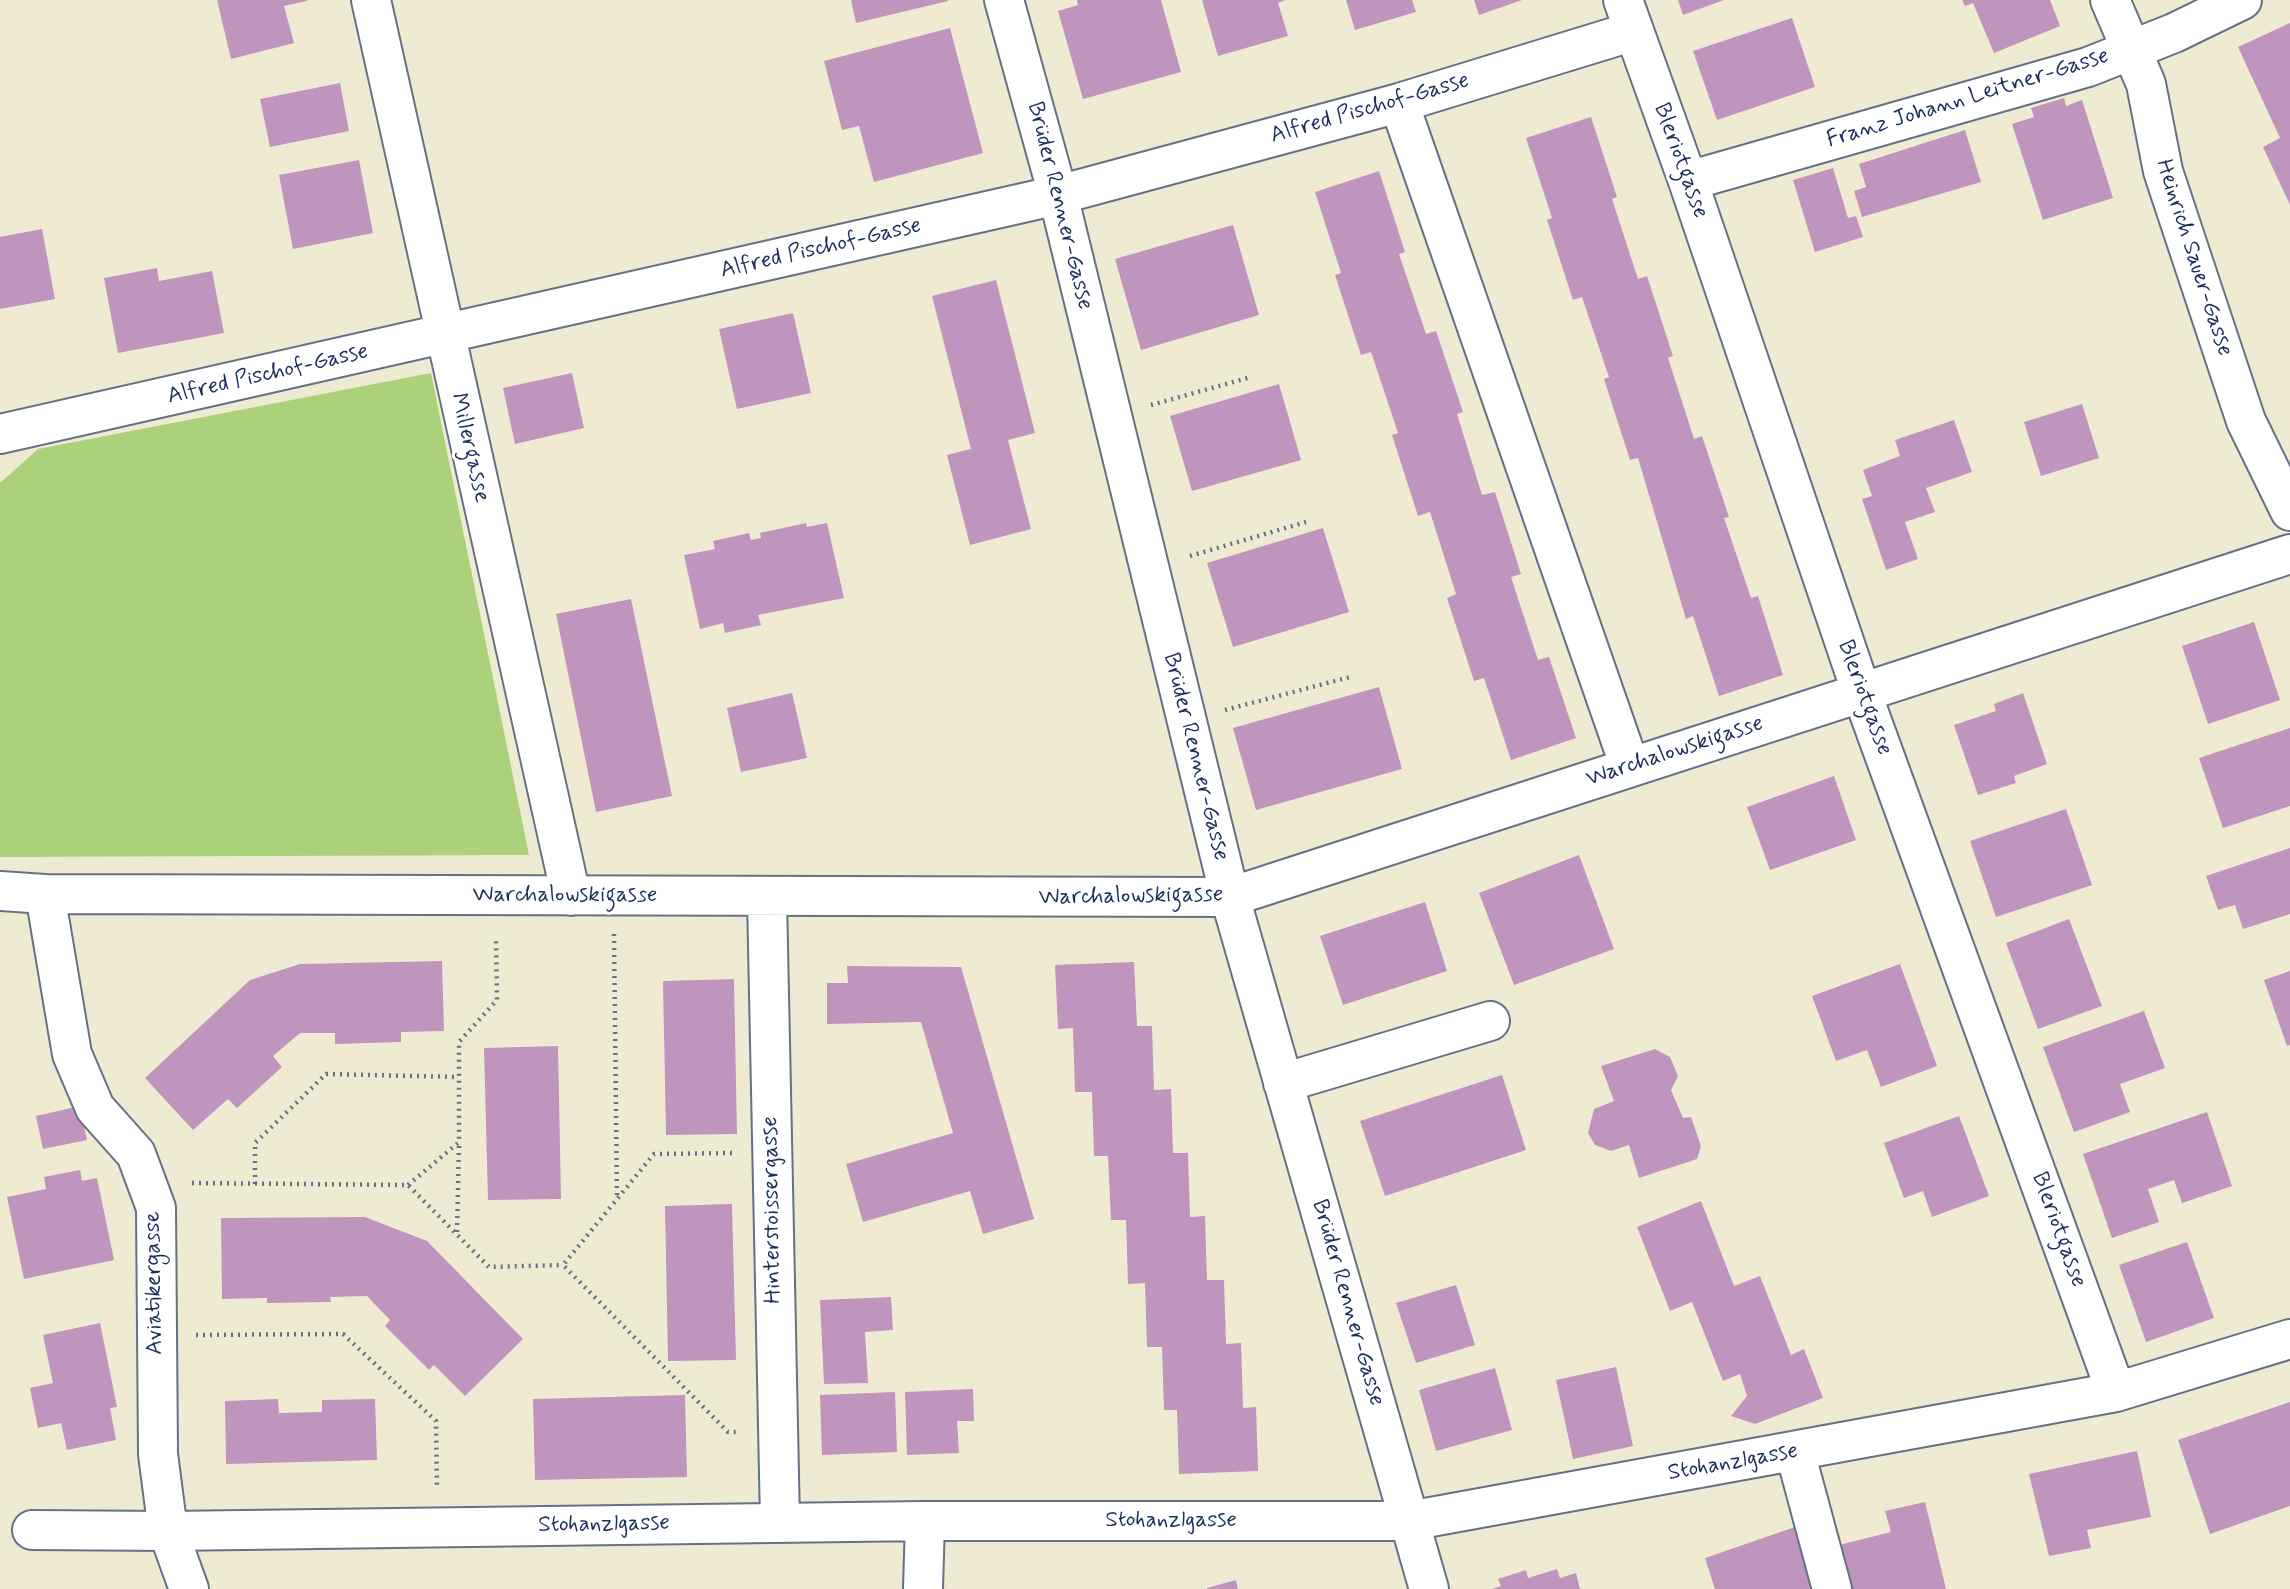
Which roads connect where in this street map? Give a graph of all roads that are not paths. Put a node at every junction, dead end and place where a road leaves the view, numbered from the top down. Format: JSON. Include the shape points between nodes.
{"nodes":[{"id":1,"x":371,"y":0,"type":"edge"},
{"id":2,"x":1004,"y":0,"type":"edge"},
{"id":3,"x":2110,"y":0,"type":"edge"},
{"id":4,"x":2242,"y":0,"type":"edge"},
{"id":5,"x":1628,"y":16,"type":"edge"},
{"id":6,"x":2131,"y":49,"type":"junction"},
{"id":7,"x":1399,"y":103,"type":"junction"},
{"id":8,"x":1688,"y":181,"type":"junction"},
{"id":9,"x":1058,"y":195,"type":"junction"},
{"id":10,"x":444,"y":336,"type":"junction"},
{"id":11,"x":0,"y":434,"type":"edge"},
{"id":12,"x":2290,"y":511,"type":"edge"},
{"id":13,"x":2290,"y":554,"type":"edge"},
{"id":14,"x":1861,"y":691,"type":"junction"},
{"id":15,"x":1630,"y":767,"type":"junction"},
{"id":16,"x":0,"y":891,"type":"edge"},
{"id":17,"x":45,"y":894,"type":"junction"},
{"id":18,"x":571,"y":896,"type":"junction"},
{"id":19,"x":1230,"y":897,"type":"junction"},
{"id":20,"x":767,"y":898,"type":"junction"},
{"id":21,"x":1490,"y":1021,"type":"dead end"},
{"id":22,"x":1283,"y":1083,"type":"junction"},
{"id":23,"x":2290,"y":1339,"type":"edge"},
{"id":24,"x":2116,"y":1392,"type":"junction"},
{"id":25,"x":1795,"y":1452,"type":"junction"},
{"id":26,"x":925,"y":1521,"type":"junction"},
{"id":27,"x":1409,"y":1521,"type":"junction"},
{"id":28,"x":780,"y":1522,"type":"junction"},
{"id":29,"x":32,"y":1530,"type":"dead end"},
{"id":30,"x":168,"y":1531,"type":"junction"},
{"id":31,"x":188,"y":1589,"type":"edge"},
{"id":32,"x":923,"y":1589,"type":"edge"},
{"id":33,"x":1429,"y":1589,"type":"edge"},
{"id":34,"x":1832,"y":1589,"type":"edge"}],
"edges":[{"from":1,"to":10,"type":"street","name":"Millergasse"},
{"from":2,"to":9,"type":"street","name":"Brüder Renner-Gasse"},
{"from":3,"to":6,"type":"street","name":"Heinrich Sauer-Gasse"},
{"from":4,"to":6,"type":"street","name":"Franz Johann Leitner-Gasse"},
{"from":5,"to":7,"type":"street","name":"Alfred Pischof-Gasse"},
{"from":5,"to":8,"type":"street","name":"Bleriotgasse"},
{"from":6,"to":8,"type":"street","name":"Franz Johann Leitner-Gasse","via":[[2088,67]]},
{"from":6,"to":12,"type":"street","name":"Heinrich Sauer-Gasse","via":[[2146,85],[2163,171],[2246,422]]},
{"from":7,"to":9,"type":"street","name":"Alfred Pischof-Gasse"},
{"from":7,"to":15,"type":"street"},
{"from":8,"to":14,"type":"street","name":"Bleriotgasse"},
{"from":9,"to":10,"type":"street","name":"Alfred Pischof-Gasse"},
{"from":9,"to":19,"type":"street","name":"Brüder Renner-Gasse"},
{"from":10,"to":11,"type":"street","name":"Alfred Pischof-Gasse"},
{"from":10,"to":18,"type":"street","name":"Millergasse"},
{"from":13,"to":14,"type":"street","name":"Warchalowskigasse"},
{"from":14,"to":15,"type":"street","name":"Warchalowskigasse"},
{"from":14,"to":24,"type":"street","name":"Bleriotgasse"},
{"from":15,"to":19,"type":"street","name":"Warchalowskigasse"},
{"from":16,"to":17,"type":"street"},
{"from":17,"to":18,"type":"street","name":"Warchalowskigasse"},
{"from":17,"to":30,"type":"street","name":"Aviatikergasse","via":[[72,1054],[95,1108],[136,1154],[156,1208],[158,1454]]},
{"from":18,"to":20,"type":"street","name":"Warchalowskigasse"},
{"from":19,"to":20,"type":"street","name":"Warchalowskigasse"},
{"from":19,"to":22,"type":"street","name":"Brüder Renner-Gasse"},
{"from":20,"to":28,"type":"street","name":"Hinterstoissergasse"},
{"from":21,"to":22,"type":"street"},
{"from":22,"to":27,"type":"street","name":"Brüder Renner-Gasse"},
{"from":23,"to":24,"type":"street","name":"Stohanzlgasse"},
{"from":24,"to":25,"type":"street","name":"Stohanzlgasse"},
{"from":25,"to":27,"type":"street","name":"Stohanzlgasse"},
{"from":25,"to":34,"type":"street"},
{"from":26,"to":27,"type":"street","name":"Stohanzlgasse"},
{"from":26,"to":28,"type":"street","name":"Stohanzlgasse"},
{"from":26,"to":32,"type":"street"},
{"from":27,"to":33,"type":"street","name":"Brüder Renner-Gasse"},
{"from":28,"to":30,"type":"street","name":"Stohanzlgasse"},
{"from":29,"to":30,"type":"street","name":"Stohanzlgasse"},
{"from":30,"to":31,"type":"street","name":"Aviatikergasse"}]}
